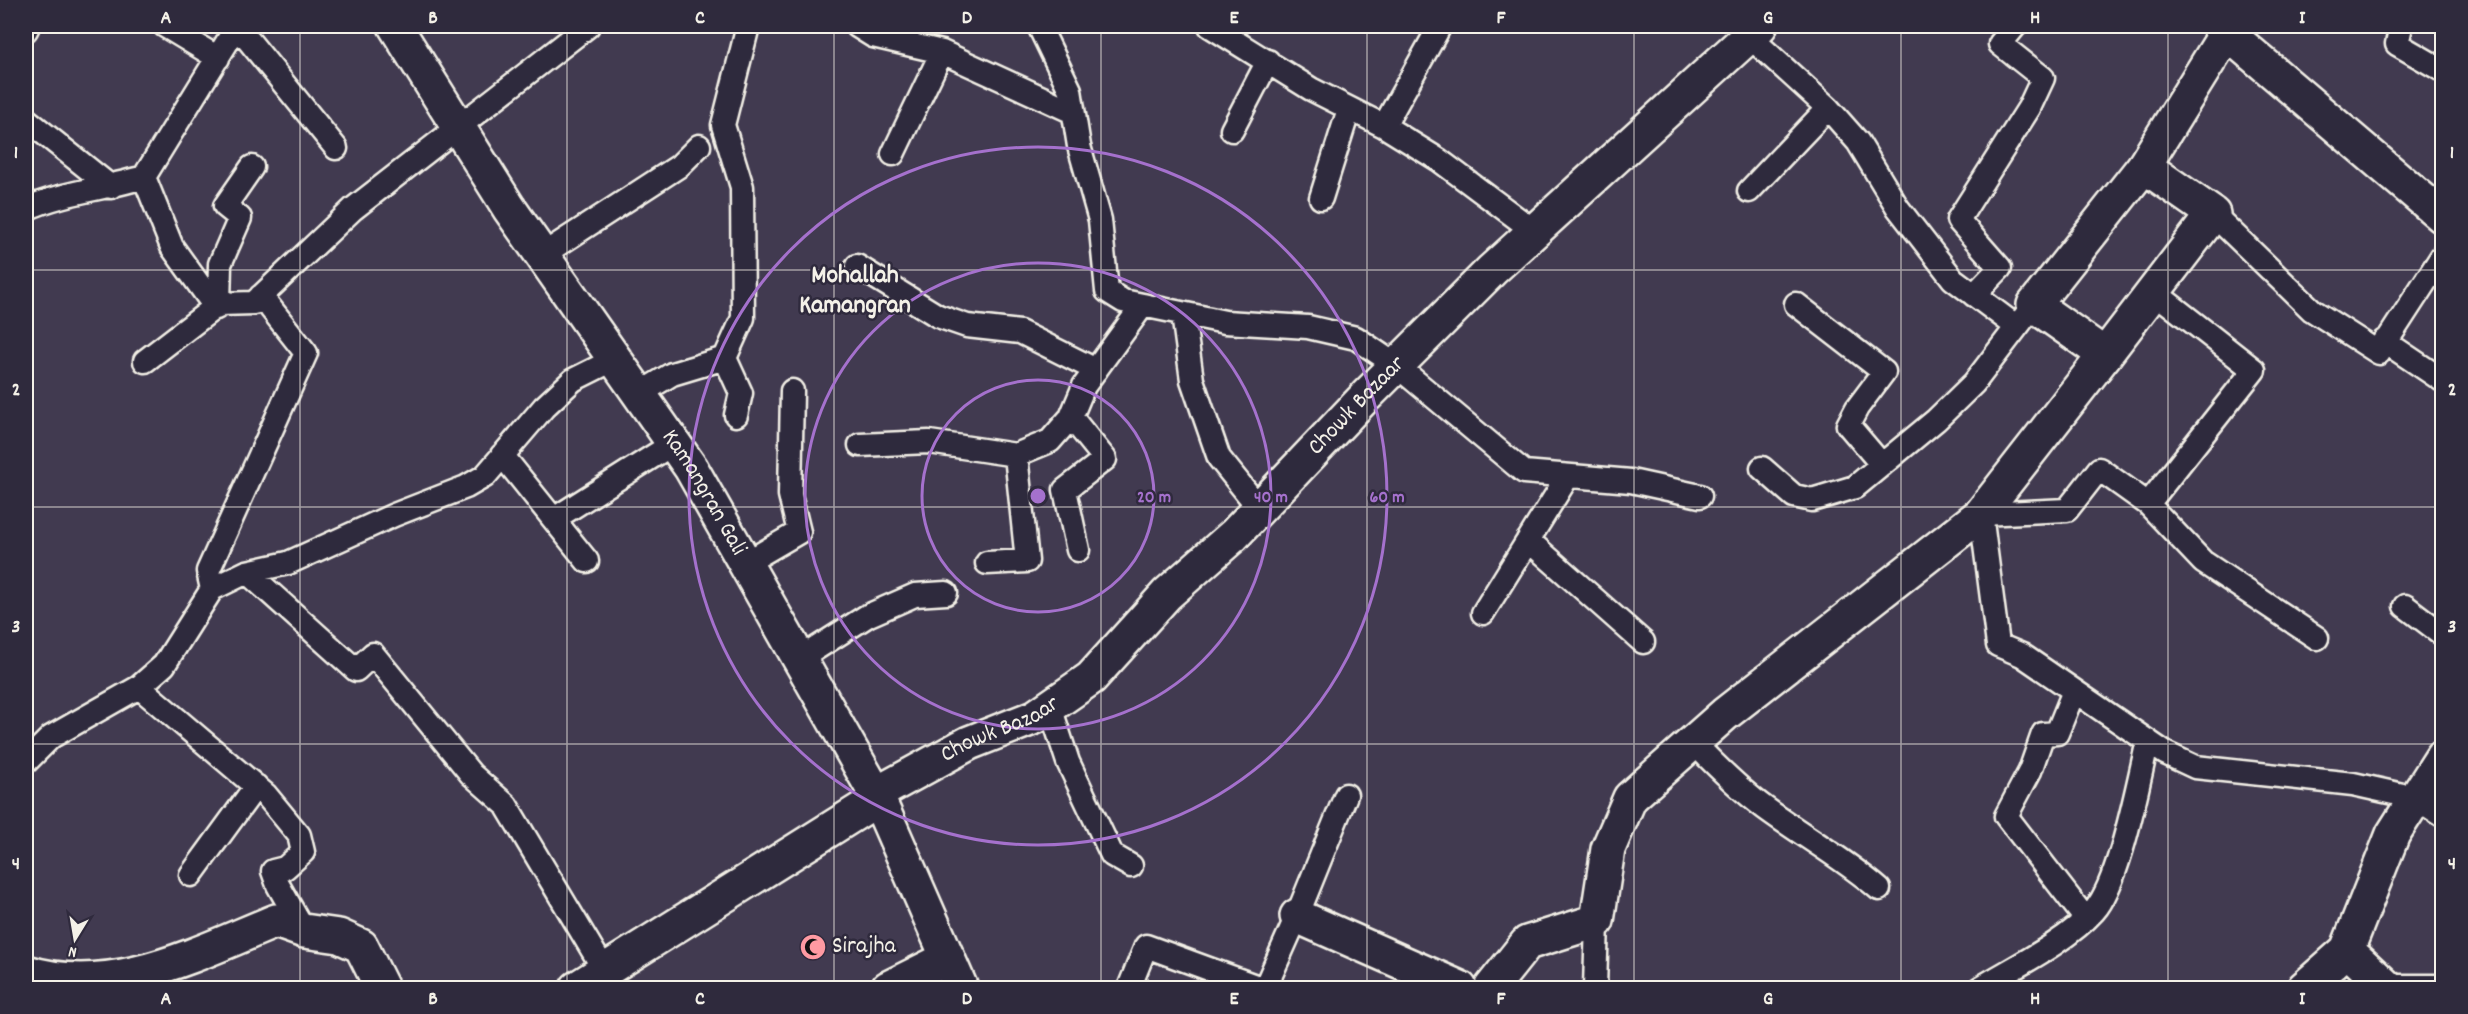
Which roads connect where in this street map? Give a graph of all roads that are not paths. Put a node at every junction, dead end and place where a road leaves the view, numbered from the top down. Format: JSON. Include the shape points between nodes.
{"nodes":[{"id":1,"x":28,"y":26,"type":"edge"},
{"id":2,"x":165,"y":26,"type":"edge"},
{"id":3,"x":237,"y":26,"type":"edge"},
{"id":4,"x":395,"y":26,"type":"edge"},
{"id":5,"x":588,"y":26,"type":"edge"},
{"id":6,"x":748,"y":26,"type":"edge"},
{"id":7,"x":857,"y":26,"type":"edge"},
{"id":8,"x":1040,"y":26,"type":"edge"},
{"id":9,"x":1210,"y":26,"type":"edge"},
{"id":10,"x":1440,"y":26,"type":"edge"},
{"id":11,"x":2015,"y":26,"type":"edge"},
{"id":12,"x":2402,"y":26,"type":"edge"},
{"id":13,"x":2225,"y":28,"type":"edge"},
{"id":14,"x":26,"y":30,"type":"edge"},
{"id":15,"x":1755,"y":31,"type":"edge"},
{"id":16,"x":942,"y":52,"type":"junction"},
{"id":17,"x":218,"y":58,"type":"junction"},
{"id":18,"x":1268,"y":61,"type":"junction"},
{"id":19,"x":2442,"y":70,"type":"edge"},
{"id":20,"x":1828,"y":108,"type":"junction"},
{"id":21,"x":1349,"y":109,"type":"junction"},
{"id":22,"x":1073,"y":112,"type":"junction"},
{"id":23,"x":26,"y":119,"type":"edge"},
{"id":24,"x":458,"y":126,"type":"junction"},
{"id":25,"x":1384,"y":126,"type":"junction"},
{"id":26,"x":1232,"y":130,"type":"dead end"},
{"id":27,"x":699,"y":146,"type":"dead end"},
{"id":28,"x":336,"y":148,"type":"dead end"},
{"id":29,"x":893,"y":154,"type":"dead end"},
{"id":30,"x":2144,"y":166,"type":"junction"},
{"id":31,"x":252,"y":167,"type":"dead end"},
{"id":32,"x":144,"y":177,"type":"junction"},
{"id":33,"x":111,"y":187,"type":"junction"},
{"id":34,"x":1749,"y":191,"type":"dead end"},
{"id":35,"x":1321,"y":198,"type":"dead end"},
{"id":36,"x":26,"y":209,"type":"edge"},
{"id":37,"x":2212,"y":214,"type":"junction"},
{"id":38,"x":2442,"y":216,"type":"edge"},
{"id":39,"x":1534,"y":231,"type":"junction"},
{"id":40,"x":542,"y":255,"type":"junction"},
{"id":41,"x":2442,"y":256,"type":"edge"},
{"id":42,"x":857,"y":266,"type":"dead end"},
{"id":43,"x":2153,"y":291,"type":"junction"},
{"id":44,"x":1974,"y":295,"type":"junction"},
{"id":45,"x":261,"y":296,"type":"junction"},
{"id":46,"x":1796,"y":304,"type":"dead end"},
{"id":47,"x":1143,"y":305,"type":"junction"},
{"id":48,"x":217,"y":306,"type":"junction"},
{"id":49,"x":1183,"y":314,"type":"junction"},
{"id":50,"x":2026,"y":316,"type":"junction"},
{"id":51,"x":2384,"y":341,"type":"junction"},
{"id":52,"x":2105,"y":355,"type":"junction"},
{"id":53,"x":724,"y":358,"type":"junction"},
{"id":54,"x":615,"y":359,"type":"junction"},
{"id":55,"x":145,"y":361,"type":"dead end"},
{"id":56,"x":1397,"y":366,"type":"junction"},
{"id":57,"x":1096,"y":370,"type":"junction"},
{"id":58,"x":2442,"y":380,"type":"edge"},
{"id":59,"x":792,"y":391,"type":"dead end"},
{"id":60,"x":639,"y":394,"type":"junction"},
{"id":61,"x":736,"y":416,"type":"dead end"},
{"id":62,"x":1071,"y":417,"type":"junction"},
{"id":63,"x":674,"y":443,"type":"junction"},
{"id":64,"x":860,"y":445,"type":"dead end"},
{"id":65,"x":502,"y":455,"type":"junction"},
{"id":66,"x":1016,"y":455,"type":"junction"},
{"id":67,"x":1882,"y":465,"type":"junction"},
{"id":68,"x":1762,"y":468,"type":"dead end"},
{"id":69,"x":1568,"y":476,"type":"junction"},
{"id":70,"x":1700,"y":496,"type":"dead end"},
{"id":71,"x":2148,"y":504,"type":"junction"},
{"id":72,"x":1260,"y":509,"type":"junction"},
{"id":73,"x":1981,"y":514,"type":"junction"},
{"id":74,"x":554,"y":519,"type":"junction"},
{"id":75,"x":1528,"y":540,"type":"junction"},
{"id":76,"x":1078,"y":550,"type":"dead end"},
{"id":77,"x":587,"y":561,"type":"dead end"},
{"id":78,"x":987,"y":563,"type":"dead end"},
{"id":79,"x":744,"y":564,"type":"junction"},
{"id":80,"x":247,"y":572,"type":"junction"},
{"id":81,"x":212,"y":589,"type":"junction"},
{"id":82,"x":946,"y":593,"type":"dead end"},
{"id":83,"x":2405,"y":606,"type":"dead end"},
{"id":84,"x":1483,"y":613,"type":"dead end"},
{"id":85,"x":2442,"y":634,"type":"edge"},
{"id":86,"x":2317,"y":638,"type":"dead end"},
{"id":87,"x":1643,"y":642,"type":"dead end"},
{"id":88,"x":798,"y":660,"type":"junction"},
{"id":89,"x":139,"y":687,"type":"junction"},
{"id":90,"x":2074,"y":691,"type":"junction"},
{"id":91,"x":1050,"y":707,"type":"junction"},
{"id":92,"x":2148,"y":741,"type":"junction"},
{"id":93,"x":1693,"y":742,"type":"junction"},
{"id":94,"x":2442,"y":757,"type":"edge"},
{"id":95,"x":26,"y":762,"type":"edge"},
{"id":96,"x":256,"y":786,"type":"junction"},
{"id":97,"x":1346,"y":795,"type":"dead end"},
{"id":98,"x":877,"y":797,"type":"junction"},
{"id":99,"x":2429,"y":806,"type":"edge"},
{"id":100,"x":1131,"y":866,"type":"dead end"},
{"id":101,"x":191,"y":875,"type":"dead end"},
{"id":102,"x":1879,"y":889,"type":"dead end"},
{"id":103,"x":1298,"y":916,"type":"junction"},
{"id":104,"x":2085,"y":918,"type":"junction"},
{"id":105,"x":1597,"y":921,"type":"junction"},
{"id":106,"x":304,"y":931,"type":"junction"},
{"id":107,"x":2347,"y":950,"type":"junction"},
{"id":108,"x":948,"y":958,"type":"junction"},
{"id":109,"x":605,"y":971,"type":"junction"},
{"id":110,"x":26,"y":972,"type":"edge"},
{"id":111,"x":90,"y":985,"type":"edge"},
{"id":112,"x":2442,"y":986,"type":"edge"},
{"id":113,"x":2388,"y":987,"type":"edge"},
{"id":114,"x":382,"y":988,"type":"edge"},
{"id":115,"x":578,"y":988,"type":"edge"},
{"id":116,"x":888,"y":988,"type":"edge"},
{"id":117,"x":961,"y":988,"type":"edge"},
{"id":118,"x":1129,"y":988,"type":"edge"},
{"id":119,"x":1263,"y":988,"type":"edge"},
{"id":120,"x":1460,"y":988,"type":"edge"},
{"id":121,"x":1491,"y":988,"type":"edge"},
{"id":122,"x":1594,"y":988,"type":"edge"},
{"id":123,"x":1980,"y":988,"type":"edge"},
{"id":124,"x":2304,"y":988,"type":"edge"}],
"edges":[{"from":1,"to":14,"type":"lane"},
{"from":2,"to":17,"type":"lane"},
{"from":3,"to":17,"type":"lane"},
{"from":3,"to":28,"type":"lane"},
{"from":4,"to":24,"type":"street","name":"Kamangran Gali"},
{"from":5,"to":24,"type":"lane"},
{"from":6,"to":53,"type":"lane","via":[[723,125],[742,187],[743,318]]},
{"from":7,"to":16,"type":"lane","via":[[873,36]]},
{"from":8,"to":22,"type":"lane","via":[[1070,90]]},
{"from":9,"to":18,"type":"lane"},
{"from":10,"to":25,"type":"lane"},
{"from":11,"to":44,"type":"lane","via":[[2000,44],[2043,78],[2029,108],[1958,220],[2000,268]]},
{"from":12,"to":19,"type":"lane","via":[[2397,44]]},
{"from":13,"to":30,"type":"street"},
{"from":13,"to":38,"type":"street"},
{"from":15,"to":20,"type":"lane"},
{"from":15,"to":39,"type":"street","name":"Chowk Bazaar"},
{"from":16,"to":22,"type":"lane"},
{"from":16,"to":29,"type":"lane"},
{"from":17,"to":32,"type":"lane"},
{"from":18,"to":21,"type":"lane"},
{"from":18,"to":26,"type":"lane"},
{"from":20,"to":34,"type":"lane"},
{"from":20,"to":44,"type":"lane","via":[[1858,142],[1898,208],[1953,279]]},
{"from":21,"to":25,"type":"lane"},
{"from":21,"to":35,"type":"lane"},
{"from":22,"to":47,"type":"lane","via":[[1100,220],[1107,291],[1123,301]]},
{"from":23,"to":33,"type":"lane"},
{"from":24,"to":40,"type":"street","name":"Kamangran Gali"},
{"from":24,"to":45,"type":"lane","via":[[353,209]]},
{"from":25,"to":39,"type":"lane","via":[[1440,160]]},
{"from":27,"to":40,"type":"lane","via":[[679,166]]},
{"from":30,"to":37,"type":"street"},
{"from":30,"to":50,"type":"street"},
{"from":31,"to":48,"type":"lane","via":[[225,206],[240,218],[220,264]]},
{"from":32,"to":33,"type":"lane"},
{"from":32,"to":48,"type":"lane","via":[[172,247]]},
{"from":33,"to":36,"type":"lane","via":[[53,196]]},
{"from":37,"to":43,"type":"street"},
{"from":37,"to":51,"type":"lane","via":[[2312,309],[2379,353]]},
{"from":39,"to":56,"type":"street","name":"Chowk Bazaar"},
{"from":40,"to":54,"type":"street","name":"Kamangran Gali"},
{"from":41,"to":51,"type":"lane"},
{"from":42,"to":57,"type":"lane","via":[[938,316],[967,326],[1020,332]]},
{"from":43,"to":52,"type":"street"},
{"from":43,"to":71,"type":"lane","via":[[2254,370]]},
{"from":44,"to":50,"type":"lane"},
{"from":45,"to":48,"type":"lane","via":[[254,303]]},
{"from":45,"to":81,"type":"lane","via":[[306,353],[208,571]]},
{"from":46,"to":67,"type":"lane","via":[[1884,372],[1848,425]]},
{"from":47,"to":49,"type":"lane"},
{"from":47,"to":57,"type":"lane"},
{"from":48,"to":55,"type":"lane"},
{"from":49,"to":56,"type":"lane","via":[[1225,322],[1308,327],[1356,338]]},
{"from":49,"to":72,"type":"lane","via":[[1192,380],[1219,458]]},
{"from":50,"to":52,"type":"street"},
{"from":50,"to":67,"type":"lane","via":[[1974,383]]},
{"from":51,"to":58,"type":"lane"},
{"from":52,"to":73,"type":"street"},
{"from":53,"to":60,"type":"lane","via":[[672,374]]},
{"from":53,"to":61,"type":"lane","via":[[741,393]]},
{"from":54,"to":60,"type":"street","name":"Kamangran Gali"},
{"from":54,"to":65,"type":"lane","via":[[573,380]]},
{"from":56,"to":69,"type":"lane","via":[[1524,472]]},
{"from":56,"to":72,"type":"street","name":"Chowk Bazaar"},
{"from":57,"to":62,"type":"lane","via":[[1083,386]]},
{"from":59,"to":79,"type":"lane","via":[[790,495],[799,532]]},
{"from":60,"to":63,"type":"street","name":"Kamangran Gali"},
{"from":62,"to":66,"type":"lane","via":[[1050,441]]},
{"from":62,"to":76,"type":"lane","via":[[1105,459],[1065,490]]},
{"from":63,"to":74,"type":"lane"},
{"from":63,"to":79,"type":"street","name":"Kamangran Gali"},
{"from":64,"to":66,"type":"lane","via":[[929,442]]},
{"from":65,"to":74,"type":"lane"},
{"from":65,"to":80,"type":"lane","via":[[485,476],[466,487],[288,562]]},
{"from":66,"to":78,"type":"lane","via":[[1027,561]]},
{"from":67,"to":68,"type":"lane","via":[[1855,487],[1812,500],[1794,496]]},
{"from":69,"to":70,"type":"lane","via":[[1630,482]]},
{"from":69,"to":75,"type":"lane"},
{"from":71,"to":73,"type":"lane","via":[[2099,469],[2067,510]]},
{"from":71,"to":86,"type":"lane","via":[[2203,562]]},
{"from":72,"to":91,"type":"street","name":"Chowk Bazaar","via":[[1167,594],[1091,678]]},
{"from":73,"to":90,"type":"lane","via":[[1998,645],[2022,656]]},
{"from":73,"to":93,"type":"street"},
{"from":74,"to":77,"type":"lane"},
{"from":75,"to":84,"type":"lane"},
{"from":75,"to":87,"type":"lane"},
{"from":79,"to":88,"type":"street","name":"Kamangran Gali"},
{"from":80,"to":81,"type":"lane"},
{"from":80,"to":109,"type":"lane","via":[[356,670],[373,654],[471,774],[506,806]]},
{"from":81,"to":89,"type":"lane","via":[[164,665]]},
{"from":82,"to":88,"type":"lane","via":[[915,595],[867,616]]},
{"from":83,"to":85,"type":"lane"},
{"from":88,"to":98,"type":"street","name":"Kamangran Gali"},
{"from":89,"to":95,"type":"lane","via":[[51,737]]},
{"from":89,"to":96,"type":"lane"},
{"from":90,"to":92,"type":"lane"},
{"from":90,"to":104,"type":"lane","via":[[2057,734],[2043,734],[2007,816]]},
{"from":91,"to":98,"type":"street","name":"Chowk Bazaar","via":[[1035,717],[969,743]]},
{"from":91,"to":100,"type":"lane","via":[[1068,762],[1112,855]]},
{"from":92,"to":99,"type":"lane","via":[[2195,768],[2353,784]]},
{"from":92,"to":104,"type":"lane","via":[[2118,859],[2094,910]]},
{"from":93,"to":102,"type":"lane","via":[[1764,807],[1847,862]]},
{"from":93,"to":105,"type":"street","via":[[1630,798],[1608,849]]},
{"from":94,"to":99,"type":"street"},
{"from":96,"to":101,"type":"lane"},
{"from":96,"to":106,"type":"lane","via":[[299,835],[303,852],[285,868],[273,871]]},
{"from":97,"to":103,"type":"lane"},
{"from":98,"to":108,"type":"street","name":"Kamangran Gali"},
{"from":98,"to":109,"type":"street","name":"Chowk Bazaar"},
{"from":99,"to":107,"type":"street","via":[[2393,834]]},
{"from":103,"to":119,"type":"lane"},
{"from":103,"to":120,"type":"street"},
{"from":104,"to":123,"type":"lane"},
{"from":105,"to":121,"type":"street","via":[[1527,943]]},
{"from":105,"to":122,"type":"lane"},
{"from":106,"to":111,"type":"street","via":[[276,921],[156,969]]},
{"from":106,"to":114,"type":"street","via":[[339,936],[361,945]]},
{"from":107,"to":113,"type":"street"},
{"from":107,"to":124,"type":"street"},
{"from":108,"to":116,"type":"street"},
{"from":108,"to":117,"type":"street","name":"Kamangran Gali"},
{"from":109,"to":115,"type":"street","name":"Chowk Bazaar"},
{"from":110,"to":111,"type":"street"},
{"from":112,"to":113,"type":"lane"},
{"from":118,"to":119,"type":"lane","via":[[1146,946]]}]}
